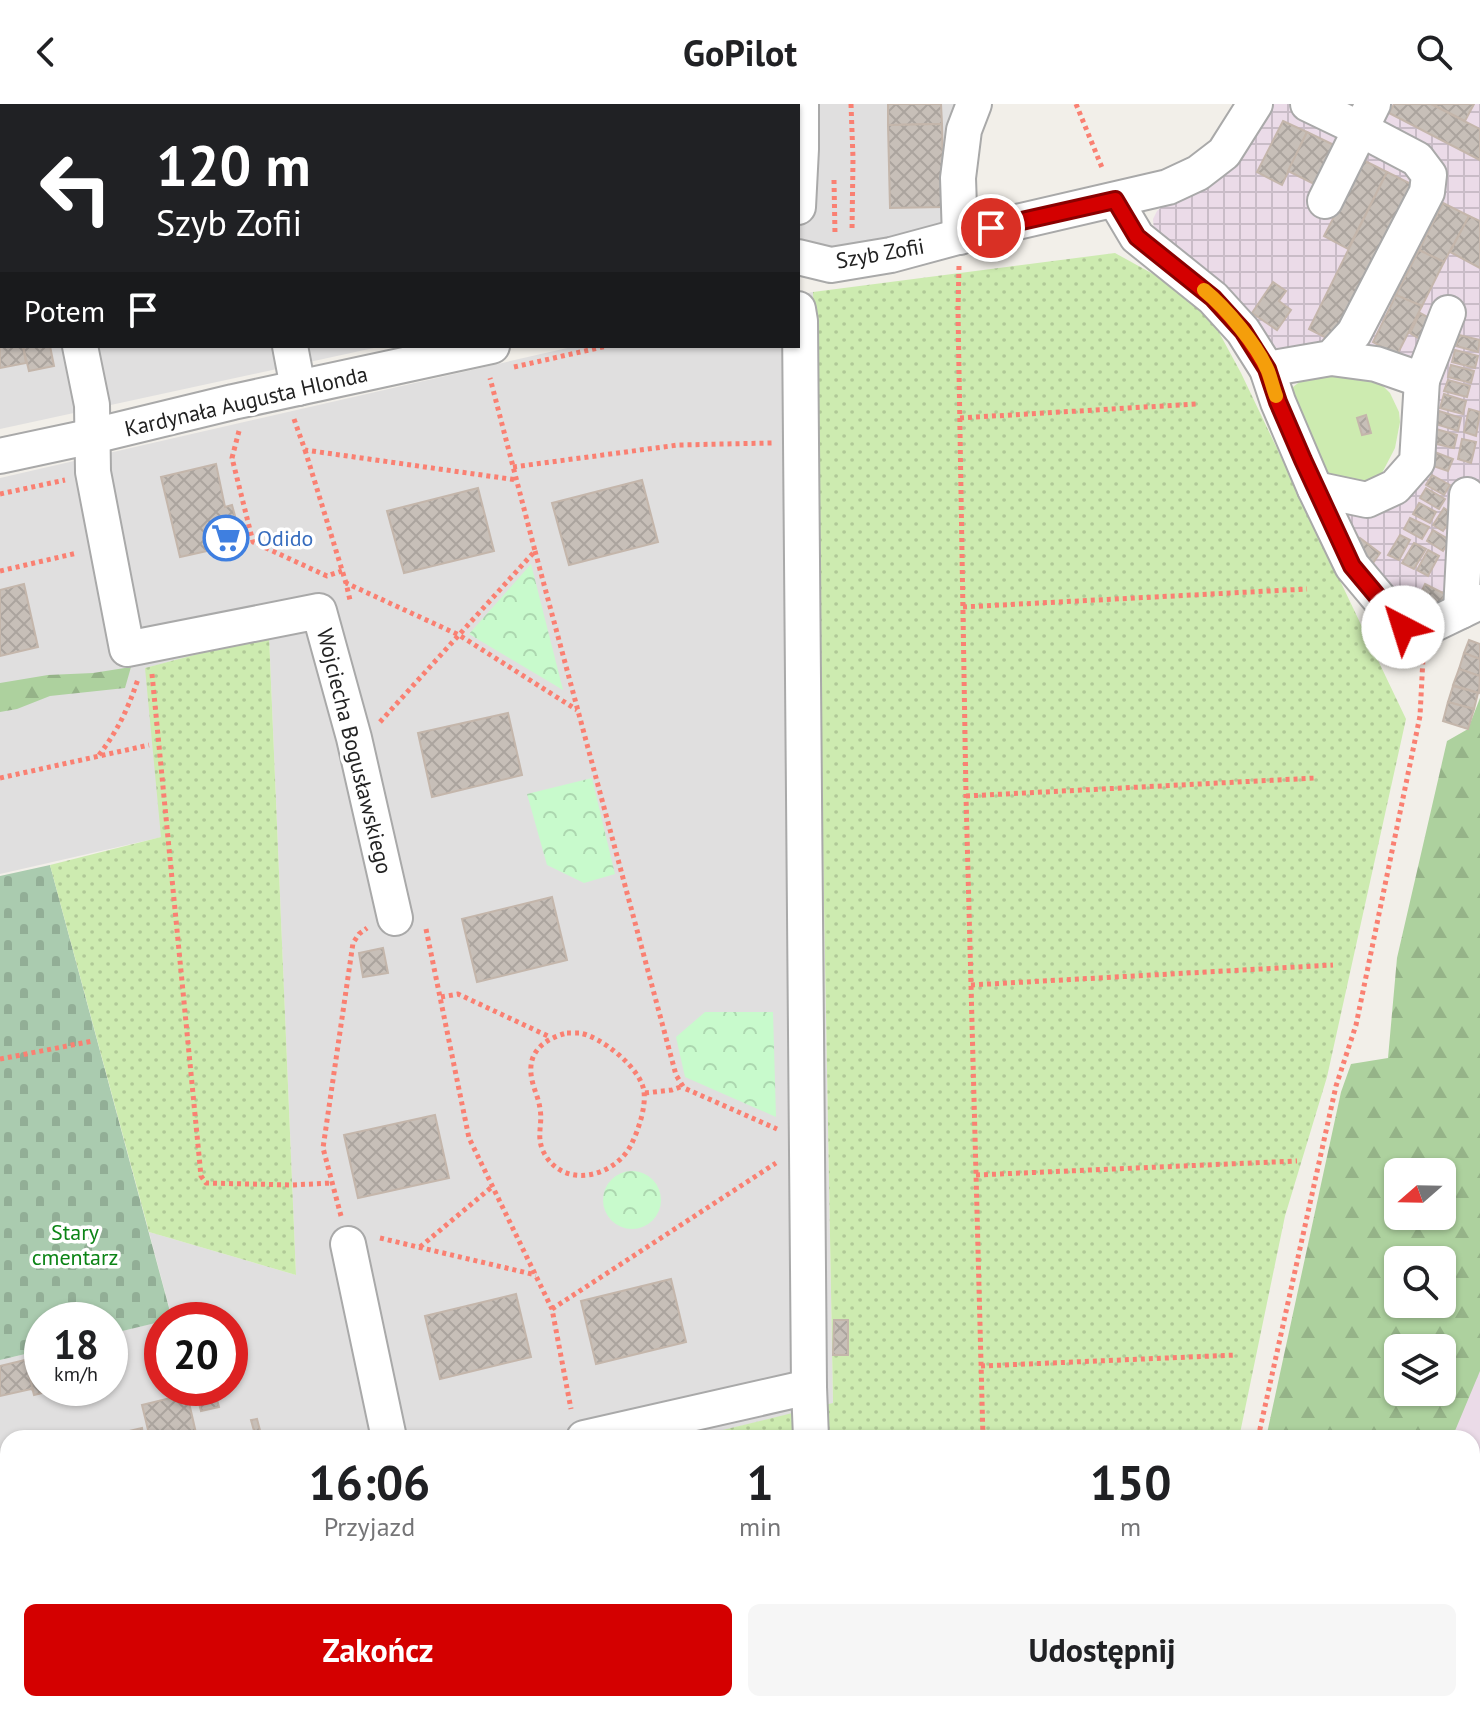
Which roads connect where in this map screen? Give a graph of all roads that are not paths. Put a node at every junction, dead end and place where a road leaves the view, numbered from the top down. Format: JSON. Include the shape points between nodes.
{"nodes":[{"id":1,"x":801,"y":104,"type":"edge"},
{"id":2,"x":974,"y":104,"type":"edge"},
{"id":3,"x":1255,"y":104,"type":"edge"},
{"id":4,"x":1308,"y":104,"type":"edge"},
{"id":5,"x":1367,"y":116,"type":"edge"},
{"id":6,"x":800,"y":168,"type":"edge"},
{"id":7,"x":1115,"y":200,"type":"junction"},
{"id":8,"x":1325,"y":201,"type":"dead end"},
{"id":9,"x":960,"y":237,"type":"junction"},
{"id":10,"x":800,"y":257,"type":"edge"},
{"id":11,"x":1448,"y":313,"type":"dead end"},
{"id":12,"x":80,"y":348,"type":"edge"},
{"id":13,"x":290,"y":348,"type":"edge"},
{"id":14,"x":799,"y":348,"type":"edge"},
{"id":15,"x":1331,"y":358,"type":"junction"},
{"id":16,"x":490,"y":360,"type":"edge"},
{"id":17,"x":1267,"y":369,"type":"junction"},
{"id":18,"x":1422,"y":380,"type":"junction"},
{"id":19,"x":296,"y":402,"type":"junction"},
{"id":20,"x":93,"y":436,"type":"junction"},
{"id":21,"x":0,"y":456,"type":"edge"},
{"id":22,"x":1315,"y":489,"type":"junction"},
{"id":23,"x":1467,"y":495,"type":"dead end"},
{"id":24,"x":1470,"y":607,"type":"edge"},
{"id":25,"x":395,"y":918,"type":"road end"},
{"id":26,"x":348,"y":1244,"type":"road end"},
{"id":27,"x":809,"y":1387,"type":"junction"},
{"id":28,"x":578,"y":1424,"type":"edge"},
{"id":29,"x":387,"y":1430,"type":"edge"},
{"id":30,"x":811,"y":1430,"type":"edge"}],
"edges":[{"from":1,"to":6,"type":"street"},
{"from":2,"to":9,"type":"street","via":[[964,130],[958,178]]},
{"from":3,"to":7,"type":"street","name":"Szyb Zofii","via":[[1224,153],[1198,173],[1168,187]]},
{"from":4,"to":5,"type":"street"},
{"from":5,"to":8,"type":"street"},
{"from":5,"to":15,"type":"street","via":[[1417,159],[1429,175],[1427,192],[1354,333]]},
{"from":7,"to":9,"type":"street","name":"Szyb Zofii"},
{"from":7,"to":17,"type":"street","via":[[1137,237],[1213,298]]},
{"from":9,"to":10,"type":"street","name":"Szyb Zofii","via":[[831,265]]},
{"from":11,"to":18,"type":"street"},
{"from":12,"to":20,"type":"street"},
{"from":13,"to":19,"type":"street"},
{"from":14,"to":27,"type":"street"},
{"from":15,"to":17,"type":"street"},
{"from":15,"to":18,"type":"street","via":[[1376,364]]},
{"from":16,"to":19,"type":"street","name":"Kardynała Augusta Hlonda"},
{"from":17,"to":22,"type":"street"},
{"from":18,"to":22,"type":"street","via":[[1417,462],[1395,487],[1367,500]]},
{"from":19,"to":20,"type":"street","name":"Kardynała Augusta Hlonda","via":[[233,402]]},
{"from":20,"to":21,"type":"street","name":"Kardynała Augusta Hlonda"},
{"from":20,"to":25,"type":"street","name":"Wojciecha Bogusławskiego","via":[[93,472],[127,649],[336,610],[354,738]]},
{"from":22,"to":24,"type":"street","via":[[1352,566],[1403,627],[1424,629]]},
{"from":23,"to":24,"type":"street"},
{"from":26,"to":29,"type":"street"},
{"from":27,"to":28,"type":"street"},
{"from":27,"to":30,"type":"street"}]}
